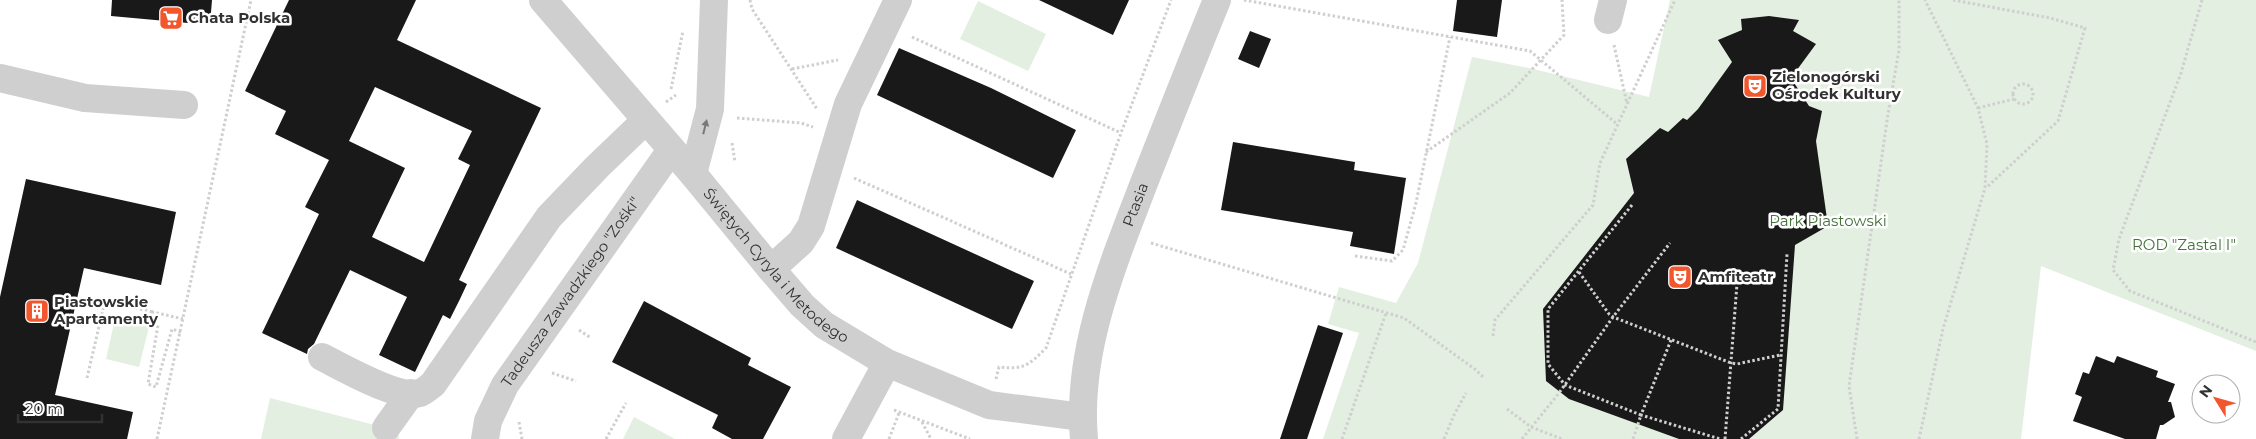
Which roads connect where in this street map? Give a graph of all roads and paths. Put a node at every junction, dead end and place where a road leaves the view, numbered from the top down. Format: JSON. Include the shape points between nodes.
{"nodes":[{"id":1,"x":251,"y":0,"type":"edge"},
{"id":2,"x":543,"y":0,"type":"edge"},
{"id":3,"x":714,"y":0,"type":"edge"},
{"id":4,"x":750,"y":0,"type":"edge"},
{"id":5,"x":898,"y":0,"type":"edge"},
{"id":6,"x":1171,"y":0,"type":"edge"},
{"id":7,"x":1217,"y":0,"type":"edge"},
{"id":8,"x":1244,"y":0,"type":"edge"},
{"id":9,"x":1267,"y":0,"type":"edge"},
{"id":10,"x":1562,"y":0,"type":"edge"},
{"id":11,"x":1675,"y":0,"type":"edge"},
{"id":12,"x":1899,"y":0,"type":"edge"},
{"id":13,"x":1924,"y":0,"type":"edge"},
{"id":14,"x":1953,"y":0,"type":"edge"},
{"id":15,"x":2202,"y":0,"type":"edge"},
{"id":16,"x":1264,"y":4,"type":"junction"},
{"id":17,"x":1611,"y":10,"type":"edge"},
{"id":18,"x":887,"y":25,"type":"junction"},
{"id":19,"x":684,"y":27,"type":"dead end"},
{"id":20,"x":1450,"y":37,"type":"junction"},
{"id":21,"x":1541,"y":60,"type":"junction"},
{"id":22,"x":838,"y":68,"type":"dead end"},
{"id":23,"x":792,"y":69,"type":"junction"},
{"id":24,"x":0,"y":78,"type":"edge"},
{"id":25,"x":671,"y":89,"type":"dead end"},
{"id":26,"x":2014,"y":99,"type":"junction"},
{"id":27,"x":823,"y":103,"type":"dead end"},
{"id":28,"x":1627,"y":104,"type":"junction"},
{"id":29,"x":184,"y":105,"type":"dead end"},
{"id":30,"x":1978,"y":108,"type":"junction"},
{"id":31,"x":736,"y":118,"type":"dead end"},
{"id":32,"x":646,"y":120,"type":"junction"},
{"id":33,"x":801,"y":124,"type":"dead end"},
{"id":34,"x":1617,"y":124,"type":"junction"},
{"id":35,"x":1121,"y":133,"type":"junction"},
{"id":36,"x":671,"y":150,"type":"junction"},
{"id":37,"x":1426,"y":152,"type":"junction"},
{"id":38,"x":829,"y":165,"type":"junction"},
{"id":39,"x":693,"y":174,"type":"junction"},
{"id":40,"x":1985,"y":188,"type":"junction"},
{"id":41,"x":1632,"y":205,"type":"dead end"},
{"id":42,"x":1124,"y":235,"type":"junction"},
{"id":43,"x":1670,"y":243,"type":"dead end"},
{"id":44,"x":1787,"y":254,"type":"dead end"},
{"id":45,"x":1355,"y":256,"type":"dead end"},
{"id":46,"x":771,"y":269,"type":"junction"},
{"id":47,"x":1738,"y":270,"type":"dead end"},
{"id":48,"x":1579,"y":272,"type":"junction"},
{"id":49,"x":1071,"y":274,"type":"junction"},
{"id":50,"x":153,"y":312,"type":"junction"},
{"id":51,"x":1386,"y":313,"type":"junction"},
{"id":52,"x":1614,"y":317,"type":"junction"},
{"id":53,"x":183,"y":319,"type":"junction"},
{"id":54,"x":572,"y":325,"type":"dead end"},
{"id":55,"x":181,"y":332,"type":"junction"},
{"id":56,"x":1493,"y":336,"type":"dead end"},
{"id":57,"x":591,"y":338,"type":"dead end"},
{"id":58,"x":1670,"y":340,"type":"junction"},
{"id":59,"x":2256,"y":342,"type":"edge"},
{"id":60,"x":1780,"y":355,"type":"junction"},
{"id":61,"x":322,"y":357,"type":"dead end"},
{"id":62,"x":887,"y":363,"type":"junction"},
{"id":63,"x":1731,"y":363,"type":"junction"},
{"id":64,"x":552,"y":373,"type":"dead end"},
{"id":65,"x":1483,"y":377,"type":"dead end"},
{"id":66,"x":87,"y":378,"type":"dead end"},
{"id":67,"x":576,"y":381,"type":"dead end"},
{"id":68,"x":1565,"y":385,"type":"junction"},
{"id":69,"x":411,"y":393,"type":"junction"},
{"id":70,"x":1466,"y":393,"type":"dead end"},
{"id":71,"x":869,"y":398,"type":"junction"},
{"id":72,"x":626,"y":403,"type":"dead end"},
{"id":73,"x":989,"y":405,"type":"junction"},
{"id":74,"x":1507,"y":409,"type":"dead end"},
{"id":75,"x":899,"y":413,"type":"junction"},
{"id":76,"x":1641,"y":415,"type":"junction"},
{"id":77,"x":922,"y":422,"type":"junction"},
{"id":78,"x":1531,"y":427,"type":"junction"},
{"id":79,"x":386,"y":428,"type":"dead end"},
{"id":80,"x":1083,"y":428,"type":"edge"},
{"id":81,"x":157,"y":439,"type":"edge"},
{"id":82,"x":485,"y":439,"type":"edge"},
{"id":83,"x":606,"y":439,"type":"edge"},
{"id":84,"x":846,"y":439,"type":"edge"},
{"id":85,"x":889,"y":439,"type":"edge"},
{"id":86,"x":931,"y":439,"type":"edge"},
{"id":87,"x":970,"y":439,"type":"edge"},
{"id":88,"x":1342,"y":439,"type":"edge"},
{"id":89,"x":1444,"y":439,"type":"edge"},
{"id":90,"x":1522,"y":439,"type":"edge"},
{"id":91,"x":1562,"y":439,"type":"edge"},
{"id":92,"x":1633,"y":439,"type":"edge"},
{"id":93,"x":1720,"y":439,"type":"edge"},
{"id":94,"x":1725,"y":439,"type":"edge"},
{"id":95,"x":1741,"y":439,"type":"edge"},
{"id":96,"x":1857,"y":439,"type":"edge"},
{"id":97,"x":1919,"y":439,"type":"edge"}],
"edges":[{"from":1,"to":53,"type":"path"},
{"from":2,"to":32,"type":"street","name":"Świętych Cyryla i Metodego"},
{"from":39,"to":3,"type":"street","one_way":true,"via":[[710,109]]},
{"from":4,"to":23,"type":"path","via":[[752,9]]},
{"from":5,"to":18,"type":"street"},
{"from":6,"to":35,"type":"path"},
{"from":7,"to":42,"type":"street","name":"Ptasia"},
{"from":8,"to":16,"type":"path"},
{"from":9,"to":16,"type":"path"},
{"from":10,"to":21,"type":"path","via":[[1564,35]]},
{"from":11,"to":28,"type":"path"},
{"from":12,"to":96,"type":"path","via":[[1899,50],[1849,386]]},
{"from":13,"to":30,"type":"path"},
{"from":14,"to":40,"type":"path","via":[[2050,18],[2085,28],[2058,122]]},
{"from":15,"to":59,"type":"path","via":[[2181,73],[2119,239],[2113,270],[2130,291]]},
{"from":16,"to":20,"type":"path"},
{"from":17,"to":28,"type":"path"},
{"from":18,"to":35,"type":"path"},
{"from":18,"to":38,"type":"street","via":[[848,104]]},
{"from":19,"to":25,"type":"path"},
{"from":20,"to":21,"type":"path","via":[[1530,51]]},
{"from":20,"to":37,"type":"path"},
{"from":21,"to":34,"type":"path"},
{"from":21,"to":37,"type":"path","via":[[1510,93]]},
{"from":22,"to":23,"type":"path","via":[[842,60]]},
{"from":23,"to":27,"type":"path","via":[[819,112]]},
{"from":24,"to":29,"type":"street","via":[[85,98]]},
{"from":26,"to":26,"type":"path","via":[[2020,104],[2027,104],[2032,100],[2032,90],[2021,84],[2014,90]]},
{"from":26,"to":30,"type":"path"},
{"from":28,"to":34,"type":"path"},
{"from":30,"to":40,"type":"path","via":[[1987,144]]},
{"from":31,"to":33,"type":"path"},
{"from":32,"to":36,"type":"street","name":"Świętych Cyryla i Metodego"},
{"from":32,"to":69,"type":"street","via":[[549,218],[434,384],[419,393]]},
{"from":34,"to":56,"type":"path","via":[[1600,163],[1593,205],[1495,320]]},
{"from":35,"to":49,"type":"path"},
{"from":36,"to":39,"type":"street","name":"Świętych Cyryla i Metodego"},
{"from":36,"to":82,"type":"street","name":"Tadeusza Zawadzkiego \"Zośki\"","via":[[505,385],[488,421]]},
{"from":37,"to":45,"type":"path","via":[[1403,250],[1392,261]]},
{"from":38,"to":46,"type":"street","via":[[810,226],[801,242]]},
{"from":38,"to":49,"type":"path","via":[[909,204]]},
{"from":39,"to":46,"type":"street","name":"Świętych Cyryla i Metodego"},
{"from":40,"to":97,"type":"path","via":[[1943,329]]},
{"from":41,"to":48,"type":"path"},
{"from":42,"to":51,"type":"path"},
{"from":42,"to":80,"type":"street","name":"Ptasia","via":[[1093,331],[1084,376]]},
{"from":43,"to":52,"type":"path"},
{"from":44,"to":60,"type":"path"},
{"from":46,"to":62,"type":"street","name":"Świętych Cyryla i Metodego","via":[[802,305],[824,324]]},
{"from":47,"to":63,"type":"path"},
{"from":48,"to":52,"type":"path"},
{"from":48,"to":68,"type":"path","via":[[1548,309],[1548,364]]},
{"from":49,"to":73,"type":"path","via":[[1046,348],[1030,365],[1014,369],[999,367]]},
{"from":50,"to":53,"type":"path"},
{"from":50,"to":55,"type":"path","via":[[151,323],[158,325],[148,384],[156,387],[172,329]]},
{"from":50,"to":66,"type":"path","via":[[105,301]]},
{"from":51,"to":65,"type":"path","via":[[1404,318]]},
{"from":51,"to":88,"type":"path"},
{"from":52,"to":58,"type":"path"},
{"from":52,"to":68,"type":"path"},
{"from":53,"to":55,"type":"path"},
{"from":54,"to":57,"type":"path"},
{"from":55,"to":81,"type":"path"},
{"from":58,"to":63,"type":"path"},
{"from":58,"to":76,"type":"path"},
{"from":60,"to":63,"type":"path"},
{"from":60,"to":95,"type":"path","via":[[1778,409]]},
{"from":61,"to":69,"type":"street","via":[[377,385]]},
{"from":62,"to":71,"type":"street"},
{"from":62,"to":73,"type":"street","name":"Świętych Cyryla i Metodego"},
{"from":63,"to":94,"type":"path"},
{"from":64,"to":67,"type":"path"},
{"from":68,"to":76,"type":"path"},
{"from":68,"to":78,"type":"path"},
{"from":69,"to":79,"type":"street"},
{"from":70,"to":89,"type":"path"},
{"from":71,"to":75,"type":"path"},
{"from":71,"to":84,"type":"street"},
{"from":72,"to":83,"type":"path"},
{"from":73,"to":80,"type":"street","name":"Świętych Cyryla i Metodego"},
{"from":74,"to":78,"type":"path"},
{"from":75,"to":77,"type":"path"},
{"from":75,"to":85,"type":"path"},
{"from":76,"to":92,"type":"path"},
{"from":76,"to":93,"type":"path"},
{"from":77,"to":86,"type":"path"},
{"from":77,"to":87,"type":"path"},
{"from":78,"to":90,"type":"path"},
{"from":78,"to":91,"type":"path"}]}
